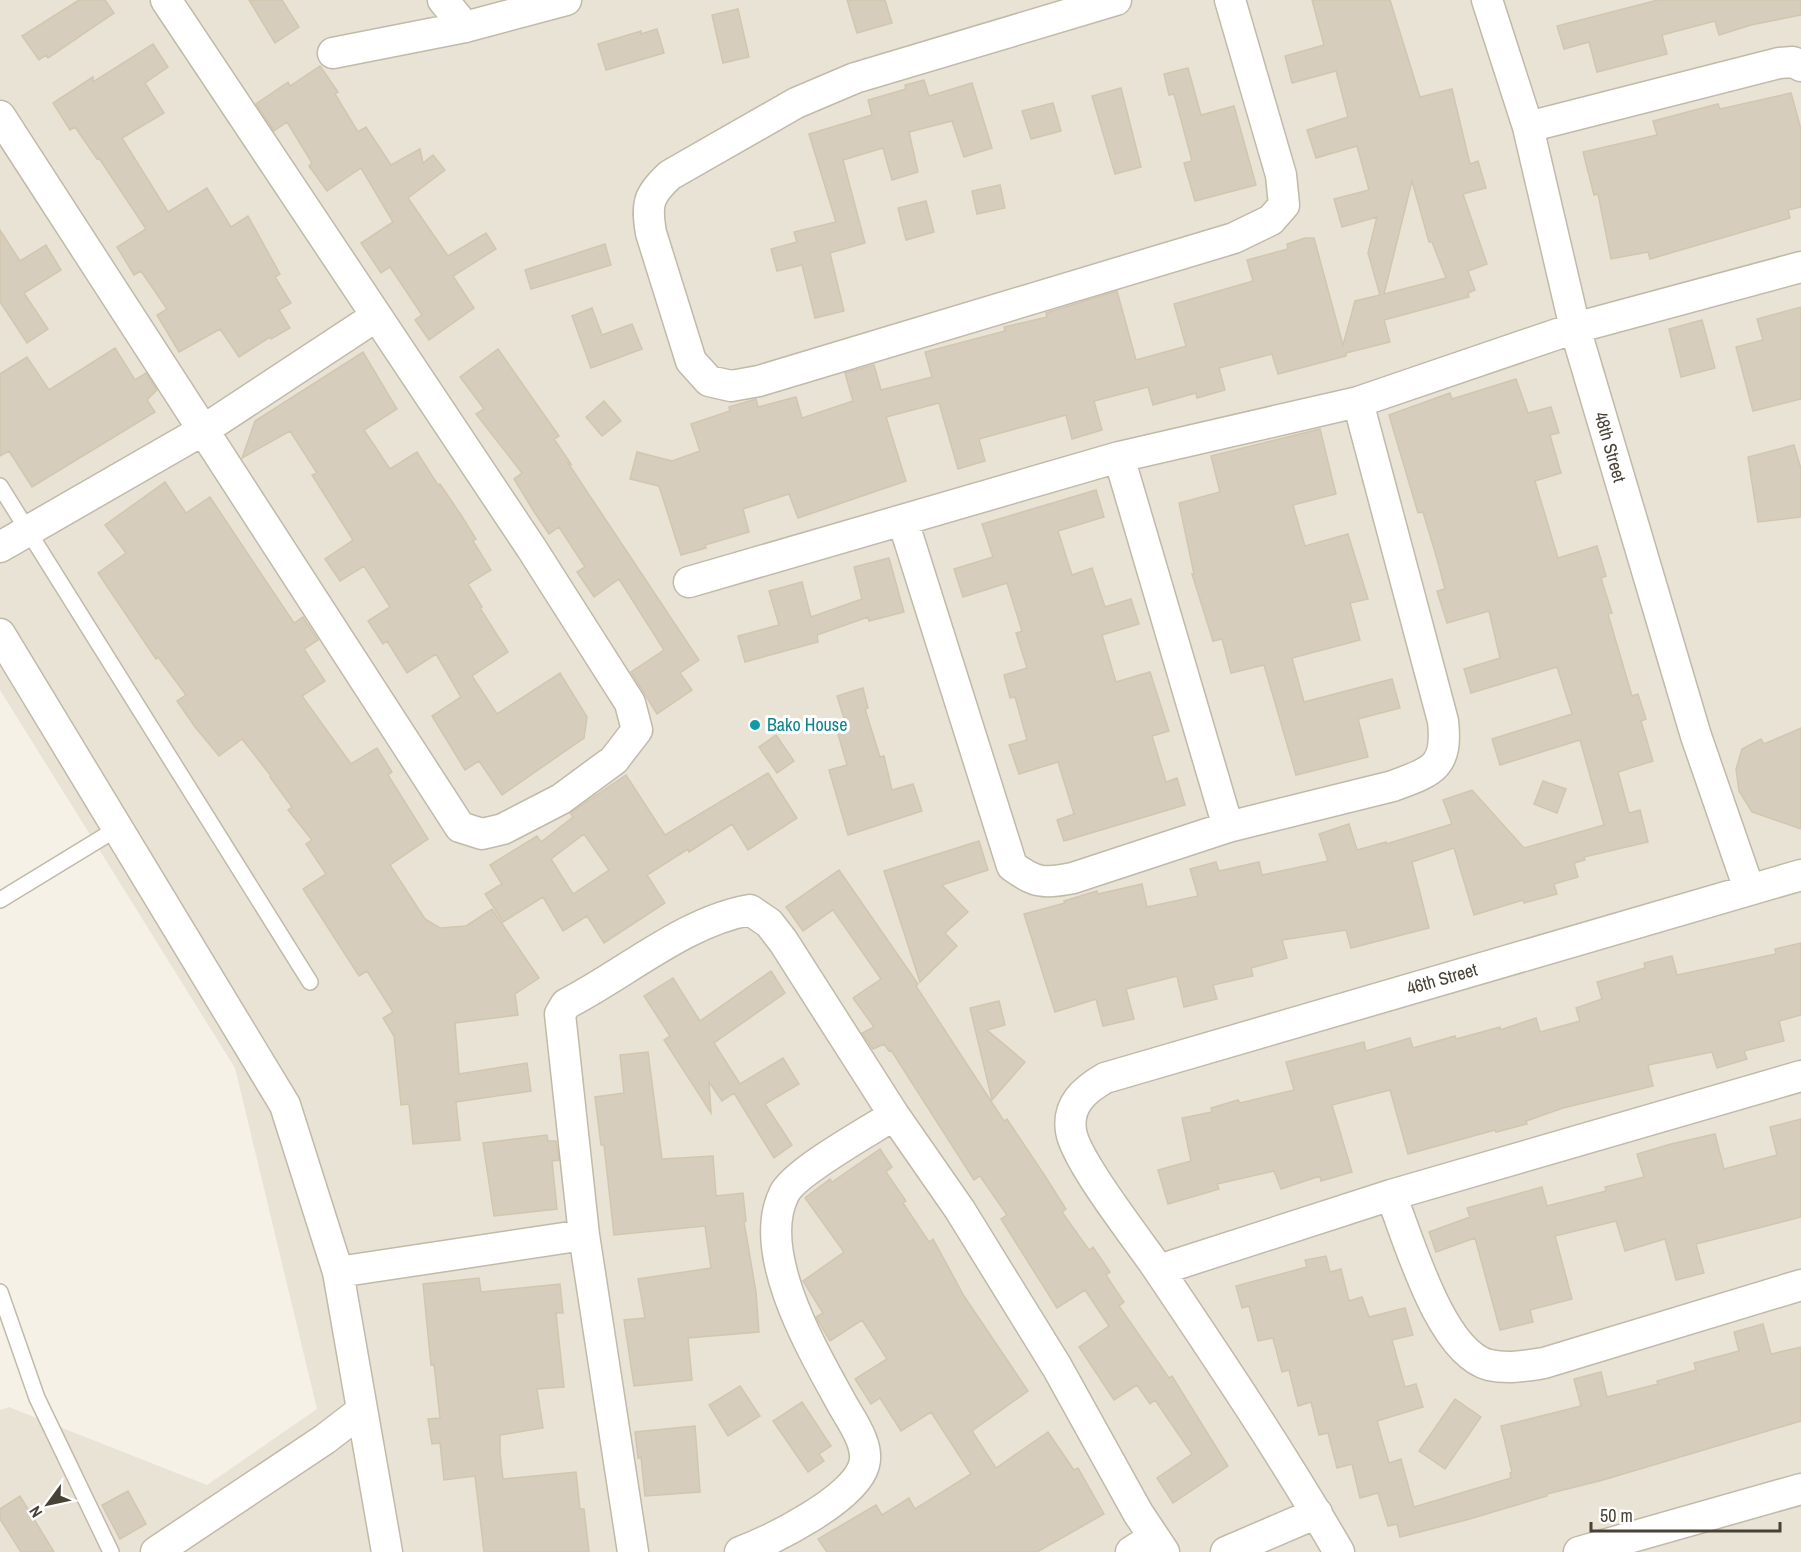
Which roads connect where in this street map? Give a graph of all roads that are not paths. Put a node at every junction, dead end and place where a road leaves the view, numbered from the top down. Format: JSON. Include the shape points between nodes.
{"nodes":[{"id":1,"x":166,"y":0,"type":"edge"},
{"id":2,"x":443,"y":0,"type":"edge"},
{"id":3,"x":566,"y":0,"type":"edge"},
{"id":4,"x":1116,"y":0,"type":"edge"},
{"id":5,"x":1230,"y":0,"type":"edge"},
{"id":6,"x":1487,"y":0,"type":"edge"},
{"id":7,"x":465,"y":27,"type":"junction"},
{"id":8,"x":333,"y":53,"type":"dead end"},
{"id":9,"x":1801,"y":66,"type":"edge"},
{"id":10,"x":0,"y":116,"type":"edge"},
{"id":11,"x":1528,"y":127,"type":"junction"},
{"id":12,"x":1801,"y":267,"type":"edge"},
{"id":13,"x":375,"y":317,"type":"junction"},
{"id":14,"x":1575,"y":328,"type":"junction"},
{"id":15,"x":1358,"y":402,"type":"junction"},
{"id":16,"x":205,"y":429,"type":"junction"},
{"id":17,"x":1119,"y":457,"type":"junction"},
{"id":18,"x":0,"y":486,"type":"edge"},
{"id":19,"x":903,"y":521,"type":"junction"},
{"id":20,"x":28,"y":531,"type":"junction"},
{"id":21,"x":0,"y":547,"type":"edge"},
{"id":22,"x":689,"y":582,"type":"dead end"},
{"id":23,"x":0,"y":634,"type":"edge"},
{"id":24,"x":1228,"y":827,"type":"junction"},
{"id":25,"x":118,"y":828,"type":"junction"},
{"id":26,"x":1801,"y":875,"type":"edge"},
{"id":27,"x":1749,"y":889,"type":"junction"},
{"id":28,"x":0,"y":900,"type":"edge"},
{"id":29,"x":310,"y":982,"type":"dead end"},
{"id":30,"x":1801,"y":1076,"type":"edge"},
{"id":31,"x":894,"y":1115,"type":"junction"},
{"id":32,"x":1391,"y":1195,"type":"junction"},
{"id":33,"x":584,"y":1235,"type":"junction"},
{"id":34,"x":1159,"y":1270,"type":"junction"},
{"id":35,"x":338,"y":1272,"type":"junction"},
{"id":36,"x":1801,"y":1285,"type":"edge"},
{"id":37,"x":0,"y":1292,"type":"edge"},
{"id":38,"x":360,"y":1412,"type":"junction"},
{"id":39,"x":1801,"y":1489,"type":"edge"},
{"id":40,"x":1317,"y":1513,"type":"junction"},
{"id":41,"x":1149,"y":1547,"type":"edge"},
{"id":42,"x":111,"y":1552,"type":"edge"},
{"id":43,"x":156,"y":1552,"type":"edge"},
{"id":44,"x":387,"y":1552,"type":"edge"},
{"id":45,"x":633,"y":1552,"type":"edge"},
{"id":46,"x":740,"y":1552,"type":"edge"},
{"id":47,"x":1226,"y":1552,"type":"edge"},
{"id":48,"x":1339,"y":1552,"type":"edge"},
{"id":49,"x":1580,"y":1552,"type":"edge"}],
"edges":[{"from":1,"to":13,"type":"street"},
{"from":2,"to":7,"type":"street"},
{"from":3,"to":7,"type":"street"},
{"from":4,"to":5,"type":"street","via":[[824,90],[670,175],[653,191],[647,212],[691,361],[709,381],[731,386],[759,381],[1234,238],[1271,220],[1284,205],[1281,175]]},
{"from":6,"to":11,"type":"street","name":"48th Street"},
{"from":7,"to":8,"type":"street"},
{"from":9,"to":11,"type":"street","via":[[1779,63]]},
{"from":10,"to":16,"type":"street"},
{"from":11,"to":14,"type":"street","name":"48th Street"},
{"from":12,"to":14,"type":"street"},
{"from":13,"to":16,"type":"street"},
{"from":13,"to":16,"type":"street","via":[[532,549],[630,703],[637,730],[614,760],[561,799],[503,829],[482,834],[460,827]]},
{"from":14,"to":15,"type":"street"},
{"from":14,"to":27,"type":"street","name":"48th Street","via":[[1696,736]]},
{"from":15,"to":17,"type":"street"},
{"from":15,"to":24,"type":"street","via":[[1443,721],[1446,747],[1437,765],[1393,786]]},
{"from":16,"to":20,"type":"street"},
{"from":17,"to":19,"type":"street"},
{"from":17,"to":24,"type":"street"},
{"from":18,"to":20,"type":"lane"},
{"from":19,"to":22,"type":"street"},
{"from":19,"to":24,"type":"street","via":[[1012,866],[1031,880],[1052,883]]},
{"from":20,"to":21,"type":"street"},
{"from":20,"to":29,"type":"lane"},
{"from":23,"to":25,"type":"street"},
{"from":25,"to":28,"type":"lane"},
{"from":25,"to":35,"type":"street","via":[[285,1105]]},
{"from":26,"to":27,"type":"street","name":"46th Street"},
{"from":27,"to":34,"type":"street","name":"46th Street","via":[[1116,1074],[1085,1089],[1074,1107],[1071,1131],[1080,1155]]},
{"from":30,"to":32,"type":"street"},
{"from":31,"to":33,"type":"street","via":[[769,923],[750,910],[731,913],[566,1004],[560,1014]]},
{"from":31,"to":41,"type":"street","via":[[960,1210],[1057,1367]]},
{"from":31,"to":46,"type":"street","via":[[804,1174],[784,1192],[778,1216],[777,1244],[784,1280],[819,1362],[862,1440],[865,1464],[852,1486],[820,1511]]},
{"from":32,"to":34,"type":"street"},
{"from":32,"to":36,"type":"street","via":[[1448,1332],[1464,1352],[1488,1365],[1514,1368],[1544,1362]]},
{"from":33,"to":35,"type":"street"},
{"from":33,"to":45,"type":"street"},
{"from":34,"to":40,"type":"street"},
{"from":35,"to":38,"type":"street"},
{"from":37,"to":42,"type":"lane","via":[[37,1398]]},
{"from":38,"to":43,"type":"street"},
{"from":38,"to":44,"type":"street"},
{"from":39,"to":49,"type":"street"},
{"from":40,"to":47,"type":"street"},
{"from":40,"to":48,"type":"street"}]}
